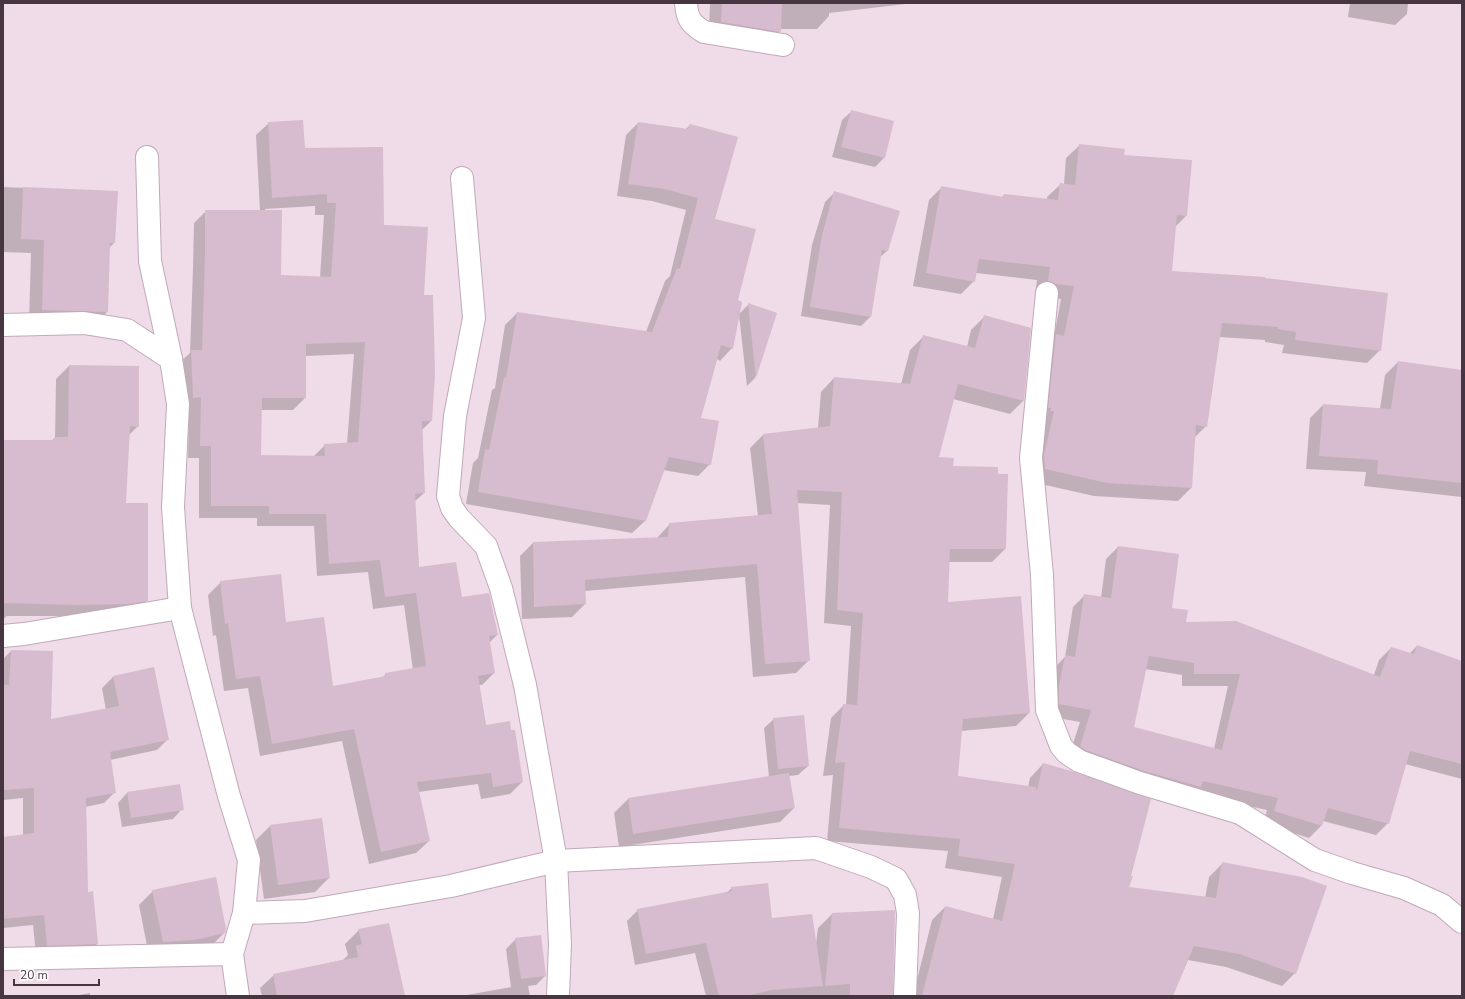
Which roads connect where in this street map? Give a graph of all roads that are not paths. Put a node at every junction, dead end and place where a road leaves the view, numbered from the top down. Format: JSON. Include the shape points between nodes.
{"nodes":[{"id":1,"x":686,"y":3,"type":"edge"},
{"id":2,"x":783,"y":45,"type":"dead end"},
{"id":3,"x":147,"y":157,"type":"dead end"},
{"id":4,"x":462,"y":178,"type":"dead end"},
{"id":5,"x":1048,"y":293,"type":"dead end"},
{"id":6,"x":3,"y":325,"type":"edge"},
{"id":7,"x":171,"y":359,"type":"junction"},
{"id":8,"x":180,"y":608,"type":"junction"},
{"id":9,"x":3,"y":636,"type":"edge"},
{"id":10,"x":556,"y":861,"type":"junction"},
{"id":11,"x":1452,"y":902,"type":"edge"},
{"id":12,"x":244,"y":913,"type":"junction"},
{"id":13,"x":1462,"y":922,"type":"edge"},
{"id":14,"x":232,"y":954,"type":"junction"},
{"id":15,"x":3,"y":959,"type":"edge"},
{"id":16,"x":238,"y":996,"type":"edge"},
{"id":17,"x":558,"y":996,"type":"edge"},
{"id":18,"x":904,"y":996,"type":"edge"}],
"edges":[{"from":1,"to":2,"type":"street","via":[[687,14],[694,26],[704,32]]},
{"from":3,"to":7,"type":"street","via":[[150,261]]},
{"from":4,"to":10,"type":"street","via":[[474,318],[455,416],[448,496],[459,518],[486,546],[501,588],[525,686]]},
{"from":5,"to":11,"type":"street","via":[[1031,458],[1042,575],[1047,710],[1061,746],[1079,761],[1140,783],[1240,813],[1315,860]]},
{"from":6,"to":7,"type":"street","via":[[84,323],[126,330]]},
{"from":7,"to":8,"type":"street","via":[[178,404],[173,507]]},
{"from":8,"to":9,"type":"street"},
{"from":8,"to":12,"type":"street","via":[[229,796],[249,860]]},
{"from":10,"to":12,"type":"street","via":[[451,886],[305,911]]},
{"from":10,"to":17,"type":"street","via":[[560,944]]},
{"from":10,"to":18,"type":"street","via":[[816,848],[871,867],[896,879],[905,895],[908,913]]},
{"from":11,"to":13,"type":"street"},
{"from":12,"to":14,"type":"street"},
{"from":14,"to":15,"type":"street"},
{"from":14,"to":16,"type":"street"}]}
